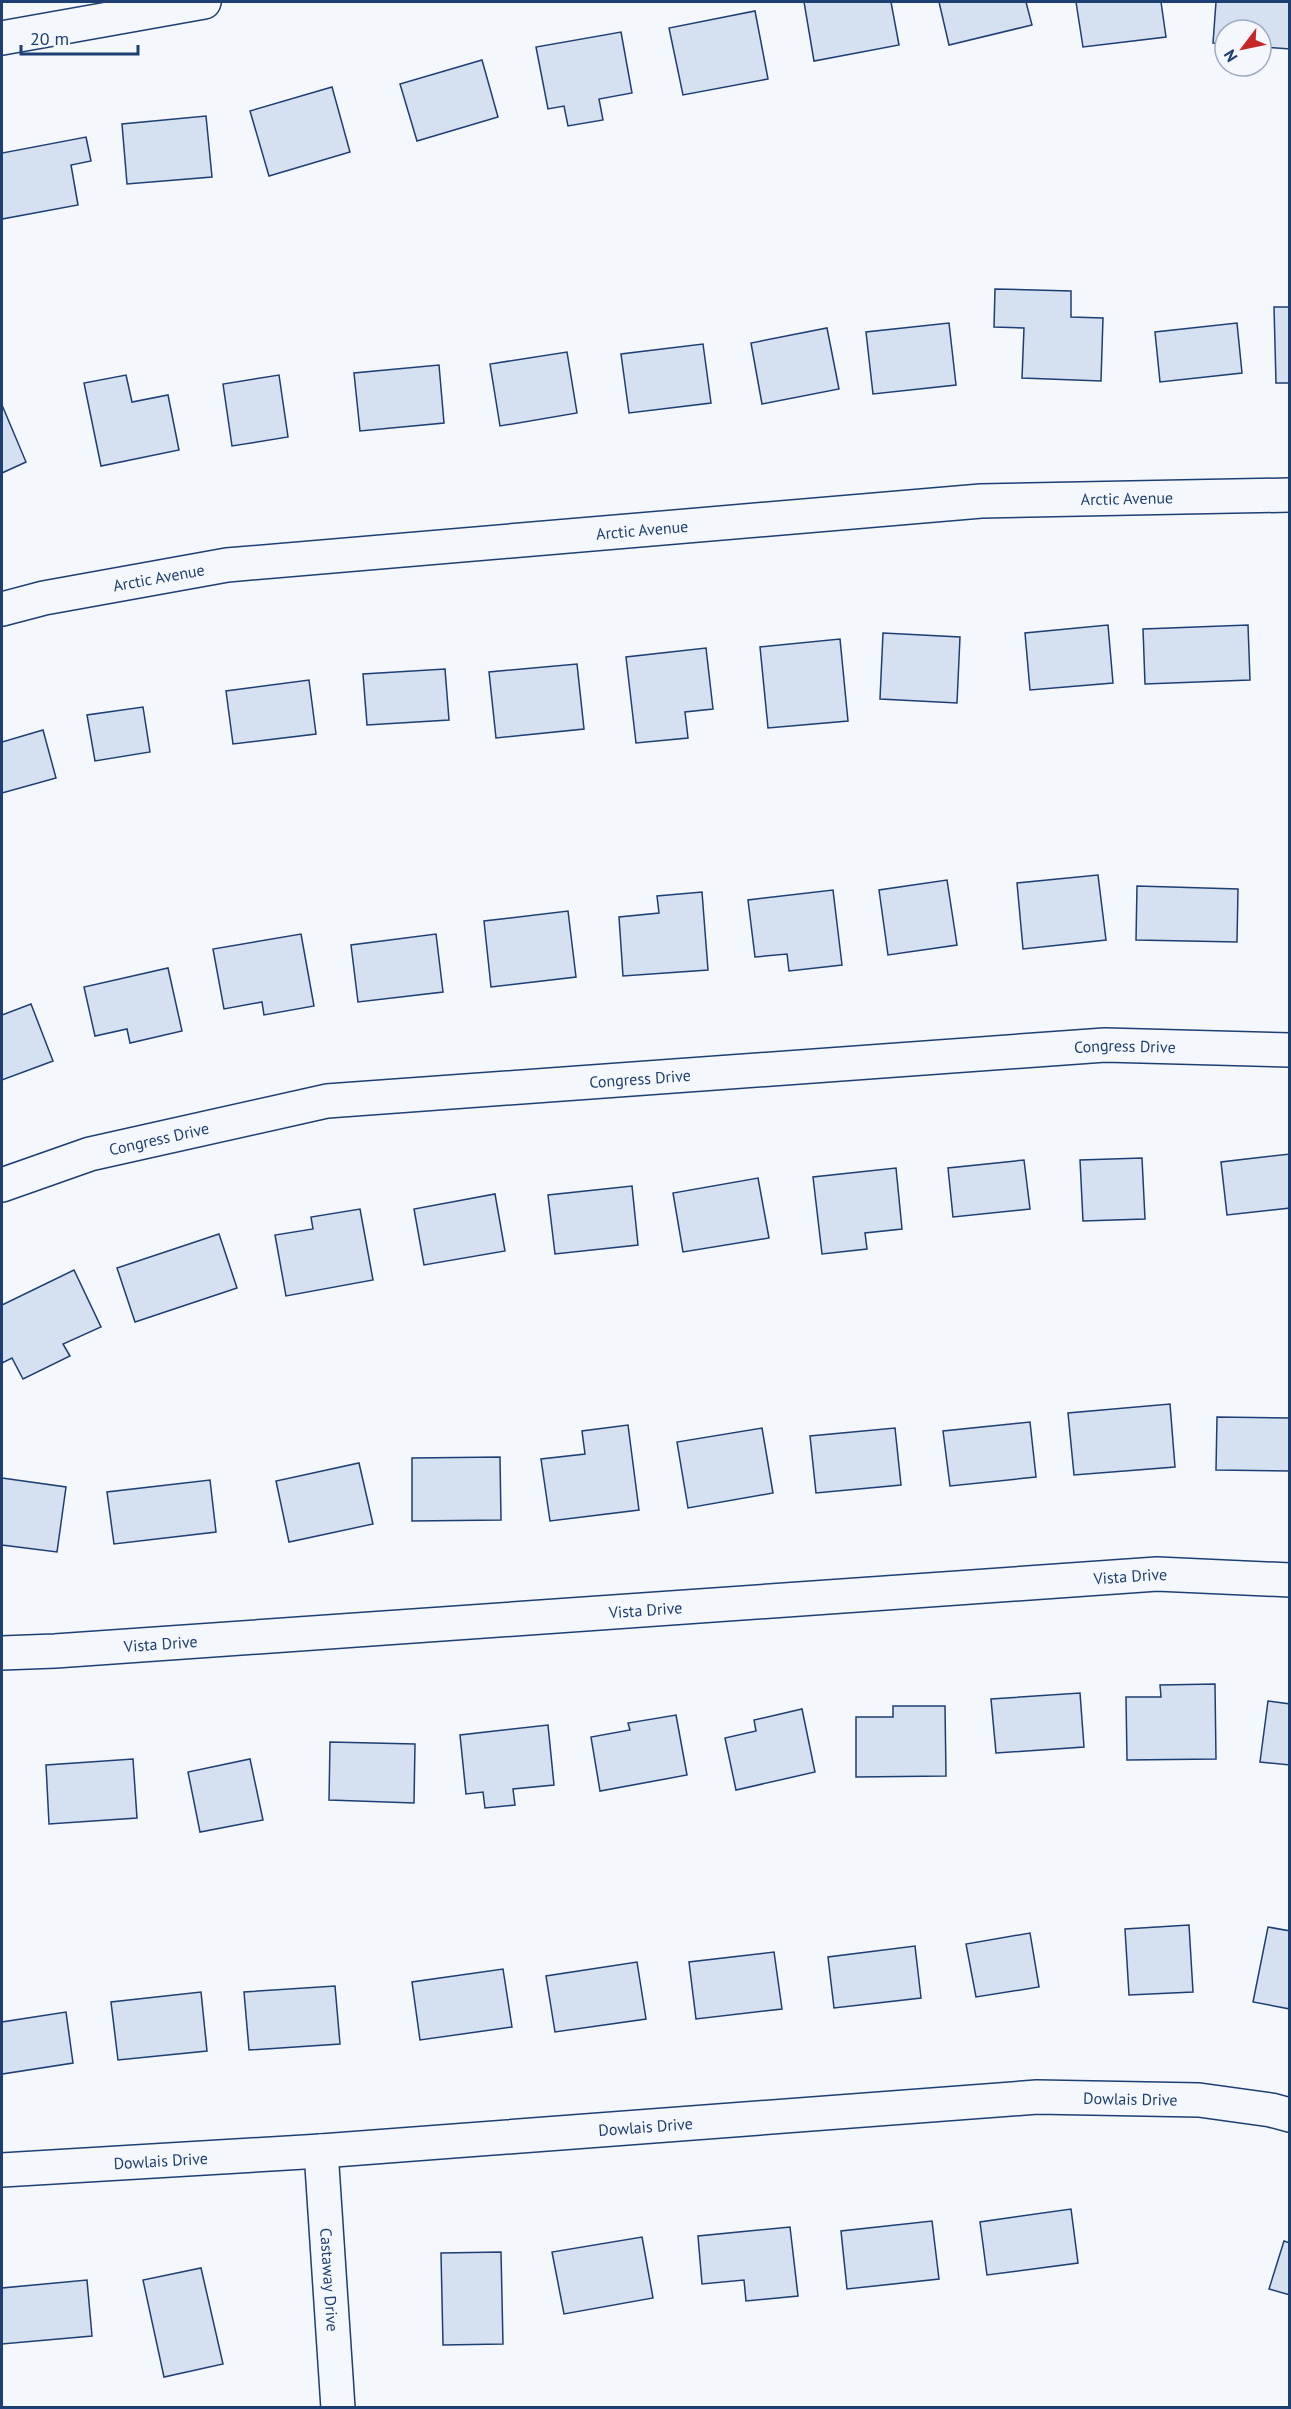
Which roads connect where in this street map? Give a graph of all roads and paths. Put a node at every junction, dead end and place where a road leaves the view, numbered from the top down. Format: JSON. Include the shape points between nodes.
{"nodes":[{"id":1,"x":204,"y":2,"type":"edge"},
{"id":2,"x":2,"y":38,"type":"edge"},
{"id":3,"x":1290,"y":495,"type":"edge"},
{"id":4,"x":2,"y":609,"type":"edge"},
{"id":5,"x":1290,"y":1050,"type":"edge"},
{"id":6,"x":2,"y":1185,"type":"edge"},
{"id":7,"x":1290,"y":1580,"type":"edge"},
{"id":8,"x":2,"y":1653,"type":"edge"},
{"id":9,"x":1290,"y":2115,"type":"edge"},
{"id":10,"x":321,"y":2151,"type":"junction"},
{"id":11,"x":2,"y":2170,"type":"edge"},
{"id":12,"x":338,"y":2408,"type":"edge"}],
"edges":[{"from":1,"to":2,"type":"street"},
{"from":3,"to":4,"type":"street","name":"Arctic Avenue","via":[[981,501],[227,565]]},
{"from":5,"to":6,"type":"street","name":"Congress Drive","via":[[1106,1045],[327,1101],[90,1154]]},
{"from":7,"to":8,"type":"street","name":"Vista Drive","via":[[1157,1574]]},
{"from":9,"to":10,"type":"street","name":"Dowlais Drive","via":[[1199,2100],[1037,2097]]},
{"from":10,"to":11,"type":"street","name":"Dowlais Drive"},
{"from":10,"to":12,"type":"street","name":"Castaway Drive"}]}
